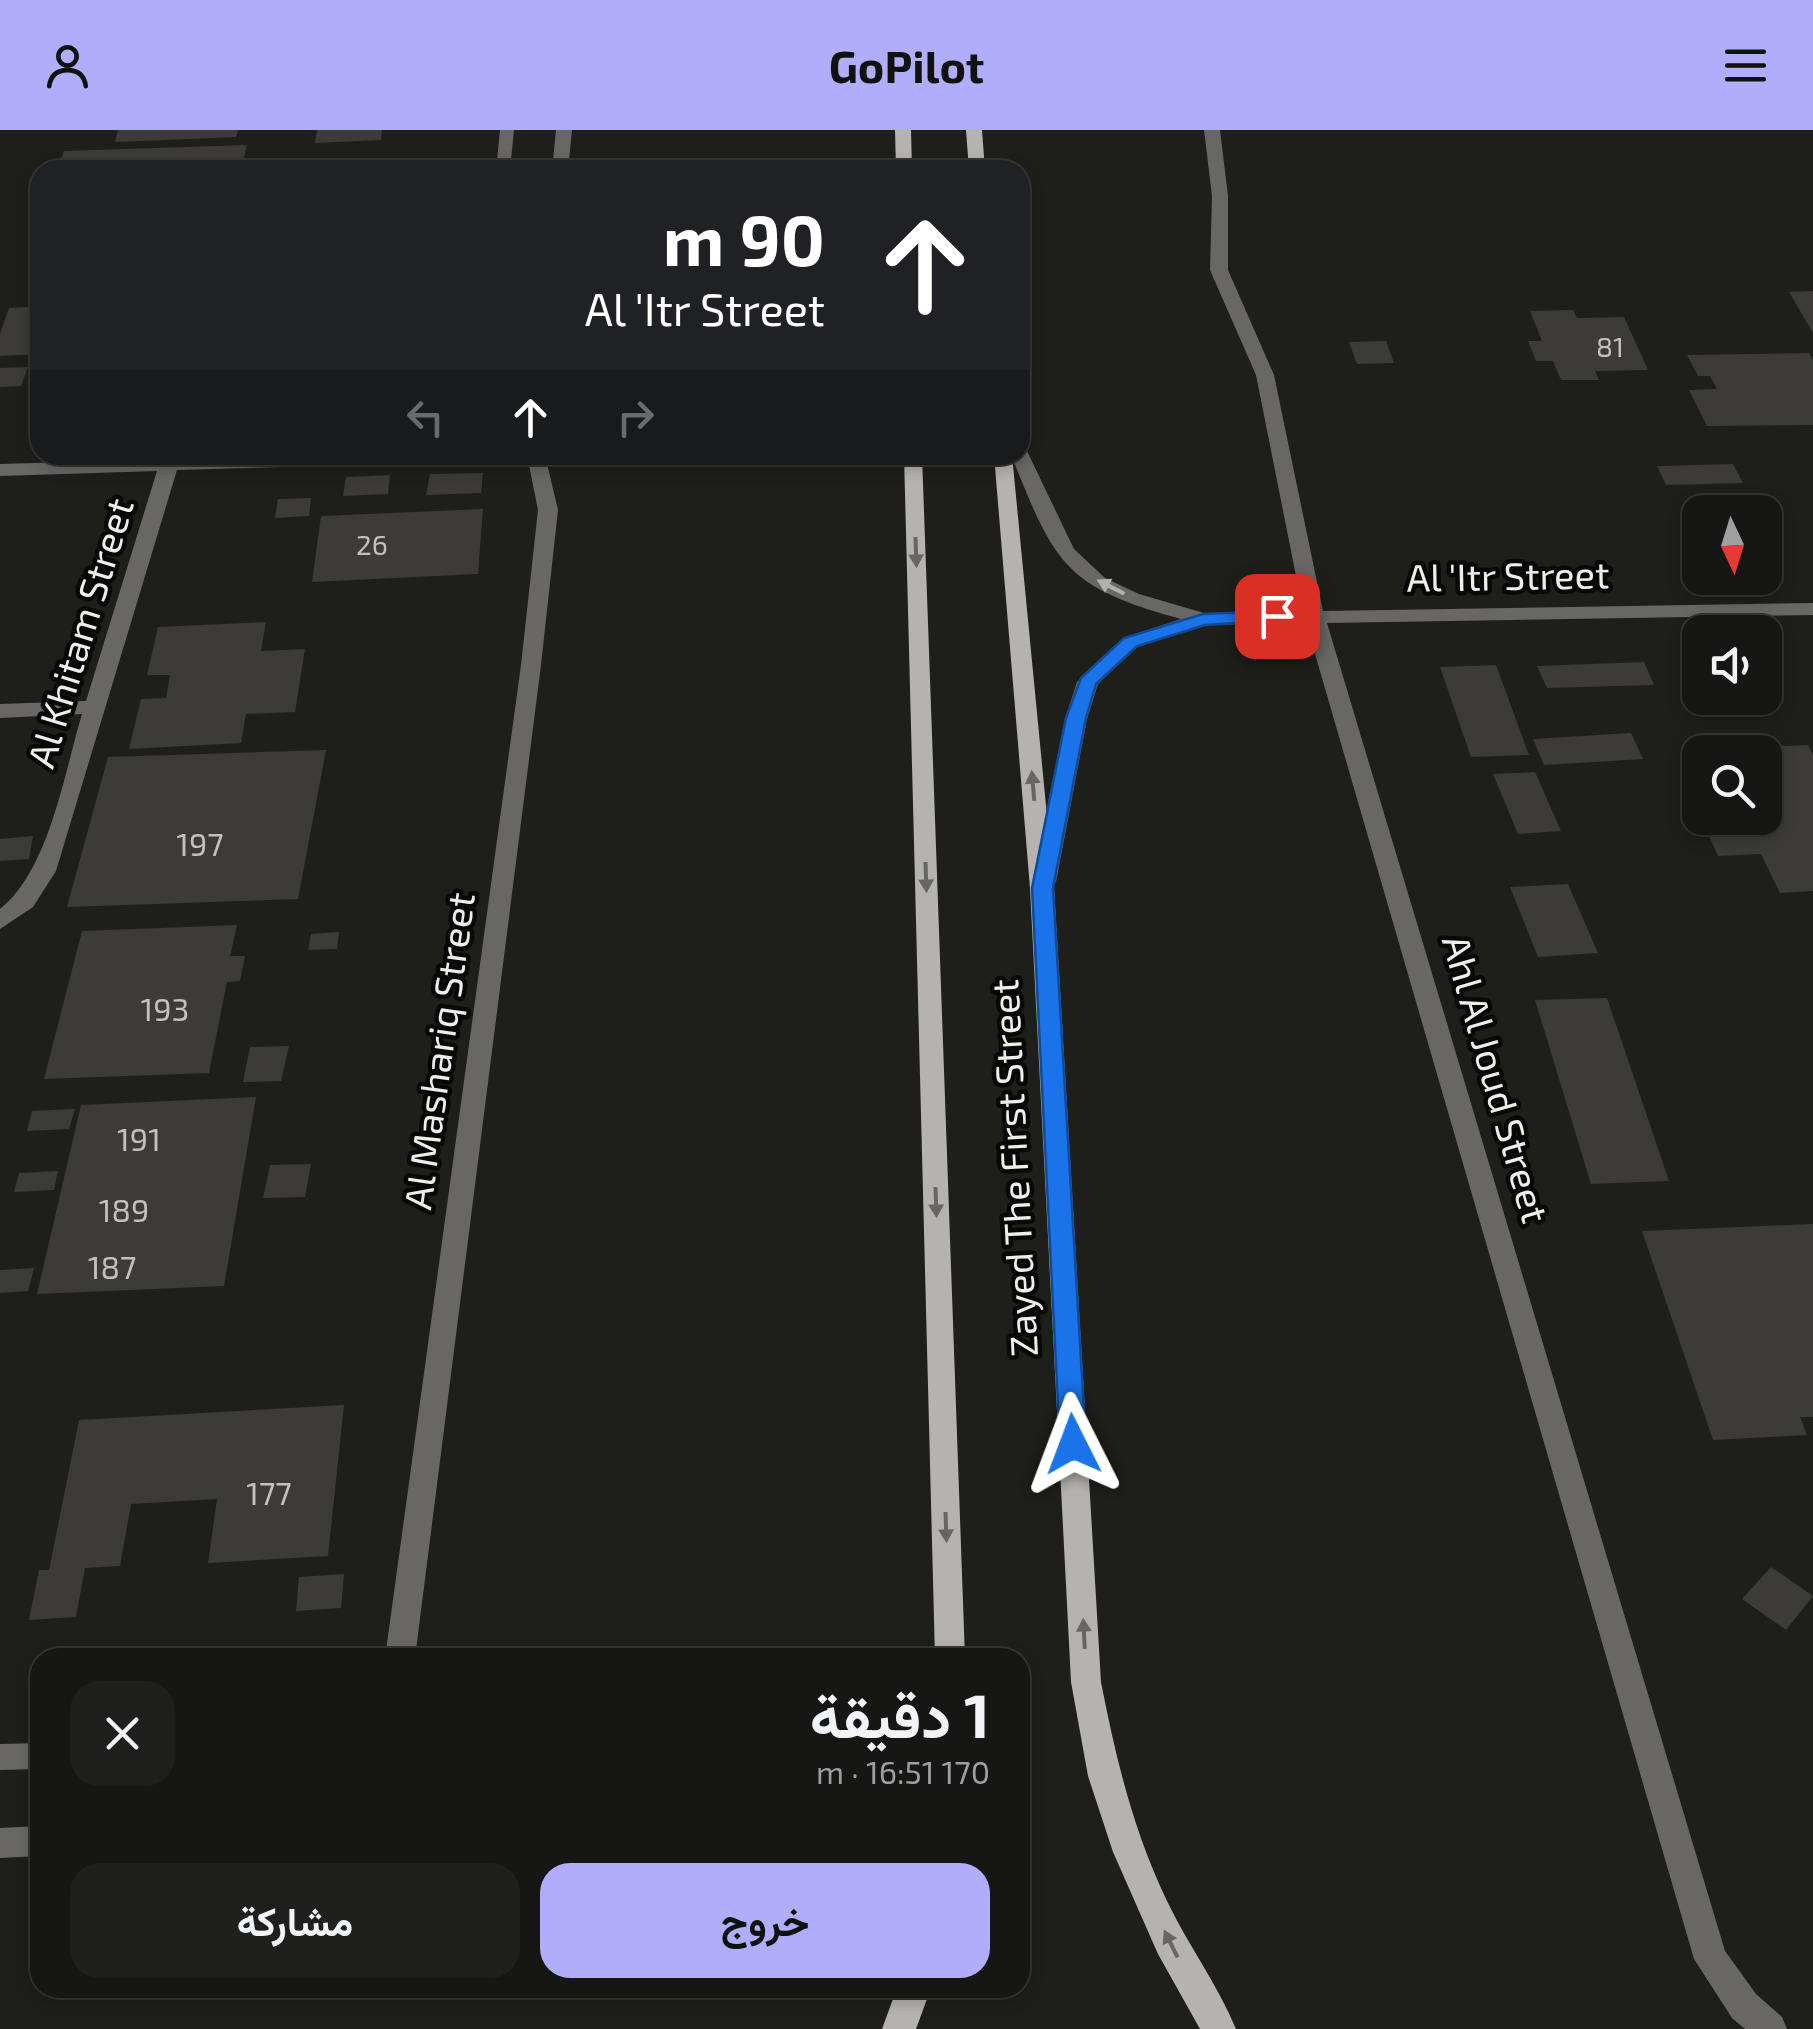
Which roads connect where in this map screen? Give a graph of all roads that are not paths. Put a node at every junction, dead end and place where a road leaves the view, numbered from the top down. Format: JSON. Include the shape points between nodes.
{"nodes":[{"id":1,"x":508,"y":130,"type":"edge"},
{"id":2,"x":564,"y":130,"type":"edge"},
{"id":3,"x":903,"y":130,"type":"edge"},
{"id":4,"x":974,"y":130,"type":"edge"},
{"id":5,"x":1212,"y":130,"type":"edge"},
{"id":6,"x":504,"y":160,"type":"edge"},
{"id":7,"x":561,"y":160,"type":"edge"},
{"id":8,"x":904,"y":160,"type":"edge"},
{"id":9,"x":976,"y":160,"type":"edge"},
{"id":10,"x":141,"y":465,"type":"edge"},
{"id":11,"x":169,"y":465,"type":"edge"},
{"id":12,"x":538,"y":465,"type":"edge"},
{"id":13,"x":913,"y":465,"type":"edge"},
{"id":14,"x":1004,"y":465,"type":"edge"},
{"id":15,"x":1025,"y":465,"type":"edge"},
{"id":16,"x":0,"y":470,"type":"edge"},
{"id":17,"x":1813,"y":609,"type":"edge"},
{"id":18,"x":1314,"y":614,"type":"junction"},
{"id":19,"x":1203,"y":619,"type":"junction"},
{"id":20,"x":95,"y":707,"type":"junction"},
{"id":21,"x":0,"y":710,"type":"edge"},
{"id":22,"x":1042,"y":888,"type":"junction"},
{"id":23,"x":0,"y":921,"type":"edge"},
{"id":24,"x":401,"y":1648,"type":"edge"},
{"id":25,"x":950,"y":1648,"type":"edge"},
{"id":26,"x":30,"y":1756,"type":"edge"},
{"id":27,"x":0,"y":1758,"type":"edge"},
{"id":28,"x":30,"y":1842,"type":"edge"},
{"id":29,"x":0,"y":1843,"type":"edge"},
{"id":30,"x":910,"y":1998,"type":"edge"},
{"id":31,"x":899,"y":2029,"type":"edge"},
{"id":32,"x":1219,"y":2029,"type":"edge"},
{"id":33,"x":1770,"y":2029,"type":"edge"}],
"edges":[{"from":1,"to":6,"type":"lane"},
{"from":2,"to":7,"type":"street"},
{"from":3,"to":8,"type":"main road"},
{"from":4,"to":9,"type":"main road"},
{"from":5,"to":18,"type":"street","name":"Ahl Al Joud Street","via":[[1219,270],[1265,375]]},
{"from":10,"to":16,"type":"street"},
{"from":11,"to":20,"type":"street","name":"Al Khitam Street"},
{"from":12,"to":24,"type":"street","name":"Al Mashariq Street","via":[[548,510],[532,665]]},
{"from":13,"to":25,"type":"main road","name":"Zayed The First Street","one_way":true},
{"from":22,"to":14,"type":"main road","name":"Zayed The First Street","one_way":true},
{"from":19,"to":15,"type":"street","name":"Al 'Itr Street","one_way":true,"via":[[1117,592],[1086,574],[1070,558]]},
{"from":17,"to":18,"type":"street","name":"Al 'Itr Street"},
{"from":18,"to":19,"type":"street","name":"Al 'Itr Street"},
{"from":18,"to":33,"type":"street","name":"Ahl Al Joud Street","via":[[1712,1959],[1744,2006]]},
{"from":19,"to":22,"type":"street","name":"Al 'Itr Street","via":[[1130,642],[1088,682]]},
{"from":20,"to":21,"type":"street"},
{"from":20,"to":23,"type":"street","name":"Al Khitam Street","via":[[40,882]]},
{"from":32,"to":22,"type":"main road","name":"Zayed The First Street","one_way":true,"via":[[1135,1873],[1106,1785],[1086,1682]]},
{"from":26,"to":27,"type":"lane"},
{"from":28,"to":29,"type":"street"},
{"from":30,"to":31,"type":"main road"}]}
